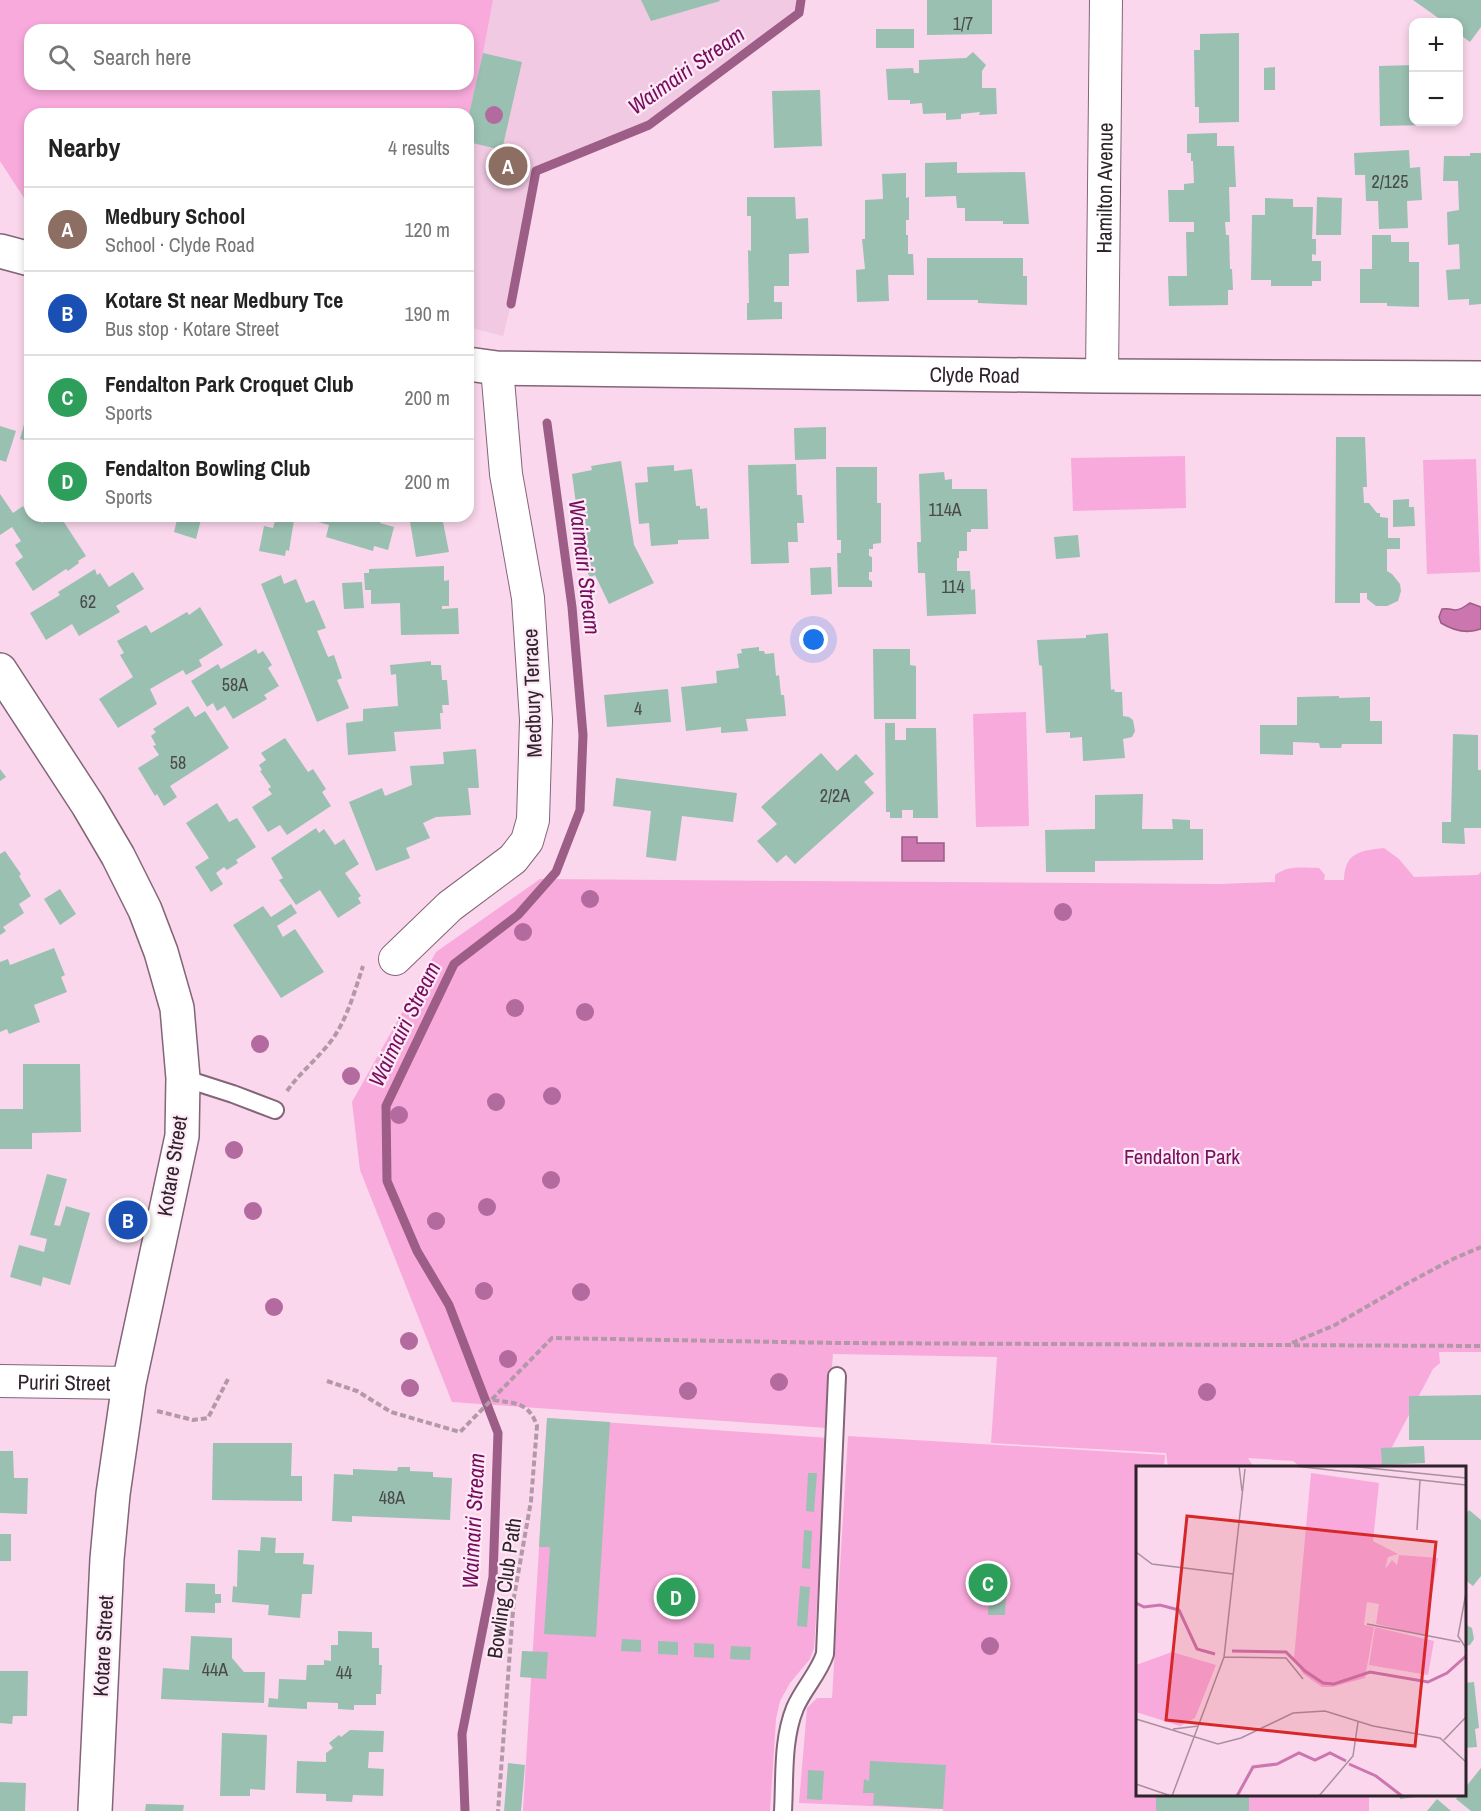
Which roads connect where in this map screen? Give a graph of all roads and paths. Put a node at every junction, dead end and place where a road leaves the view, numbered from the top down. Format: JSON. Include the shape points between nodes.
{"nodes":[{"id":1,"x":1106,"y":0,"type":"edge"},
{"id":2,"x":0,"y":251,"type":"edge"},
{"id":3,"x":24,"y":257,"type":"edge"},
{"id":4,"x":483,"y":366,"type":"edge"},
{"id":5,"x":1102,"y":376,"type":"junction"},
{"id":6,"x":1481,"y":378,"type":"edge"},
{"id":7,"x":0,"y":669,"type":"edge"},
{"id":8,"x":381,"y":959,"type":"joint"},
{"id":9,"x":183,"y":1078,"type":"junction"},
{"id":10,"x":290,"y":1088,"type":"dead end"},
{"id":11,"x":275,"y":1110,"type":"dead end"},
{"id":12,"x":1481,"y":1247,"type":"edge"},
{"id":13,"x":1289,"y":1344,"type":"junction"},
{"id":14,"x":1481,"y":1346,"type":"edge"},
{"id":15,"x":837,"y":1376,"type":"dead end"},
{"id":16,"x":228,"y":1379,"type":"dead end"},
{"id":17,"x":0,"y":1381,"type":"edge"},
{"id":18,"x":327,"y":1382,"type":"dead end"},
{"id":19,"x":129,"y":1383,"type":"junction"},
{"id":20,"x":492,"y":1400,"type":"junction"},
{"id":21,"x":95,"y":1811,"type":"edge"},
{"id":22,"x":498,"y":1811,"type":"edge"},
{"id":23,"x":783,"y":1811,"type":"edge"}],
"edges":[{"from":1,"to":5,"type":"street","name":"Hamilton Avenue"},
{"from":2,"to":3,"type":"main road"},
{"from":4,"to":5,"type":"main road","name":"Clyde Road"},
{"from":4,"to":8,"type":"street","name":"Medbury Terrace","via":[[528,598],[536,720],[533,819],[527,841],[513,859]]},
{"from":5,"to":6,"type":"main road","name":"Clyde Road"},
{"from":7,"to":9,"type":"main road","name":"Kotare Street","via":[[94,816],[145,910],[177,1008]]},
{"from":8,"to":10,"type":"path","via":[[333,1038]]},
{"from":9,"to":11,"type":"lane"},
{"from":9,"to":19,"type":"main road","name":"Kotare Street","via":[[182,1136]]},
{"from":12,"to":13,"type":"path","via":[[1335,1325]]},
{"from":13,"to":14,"type":"path"},
{"from":13,"to":20,"type":"path","via":[[552,1338]]},
{"from":15,"to":23,"type":"lane","via":[[825,1654],[789,1726]]},
{"from":16,"to":19,"type":"path","via":[[208,1418],[193,1420],[158,1412]]},
{"from":17,"to":19,"type":"street","name":"Puriri Street"},
{"from":18,"to":20,"type":"path","via":[[357,1391],[391,1412],[460,1432]]},
{"from":19,"to":21,"type":"main road","name":"Kotare Street","via":[[112,1494]]},
{"from":20,"to":22,"type":"path","name":"Bowling Club Path","via":[[520,1404],[534,1416],[537,1426],[531,1501],[514,1597]]}]}
